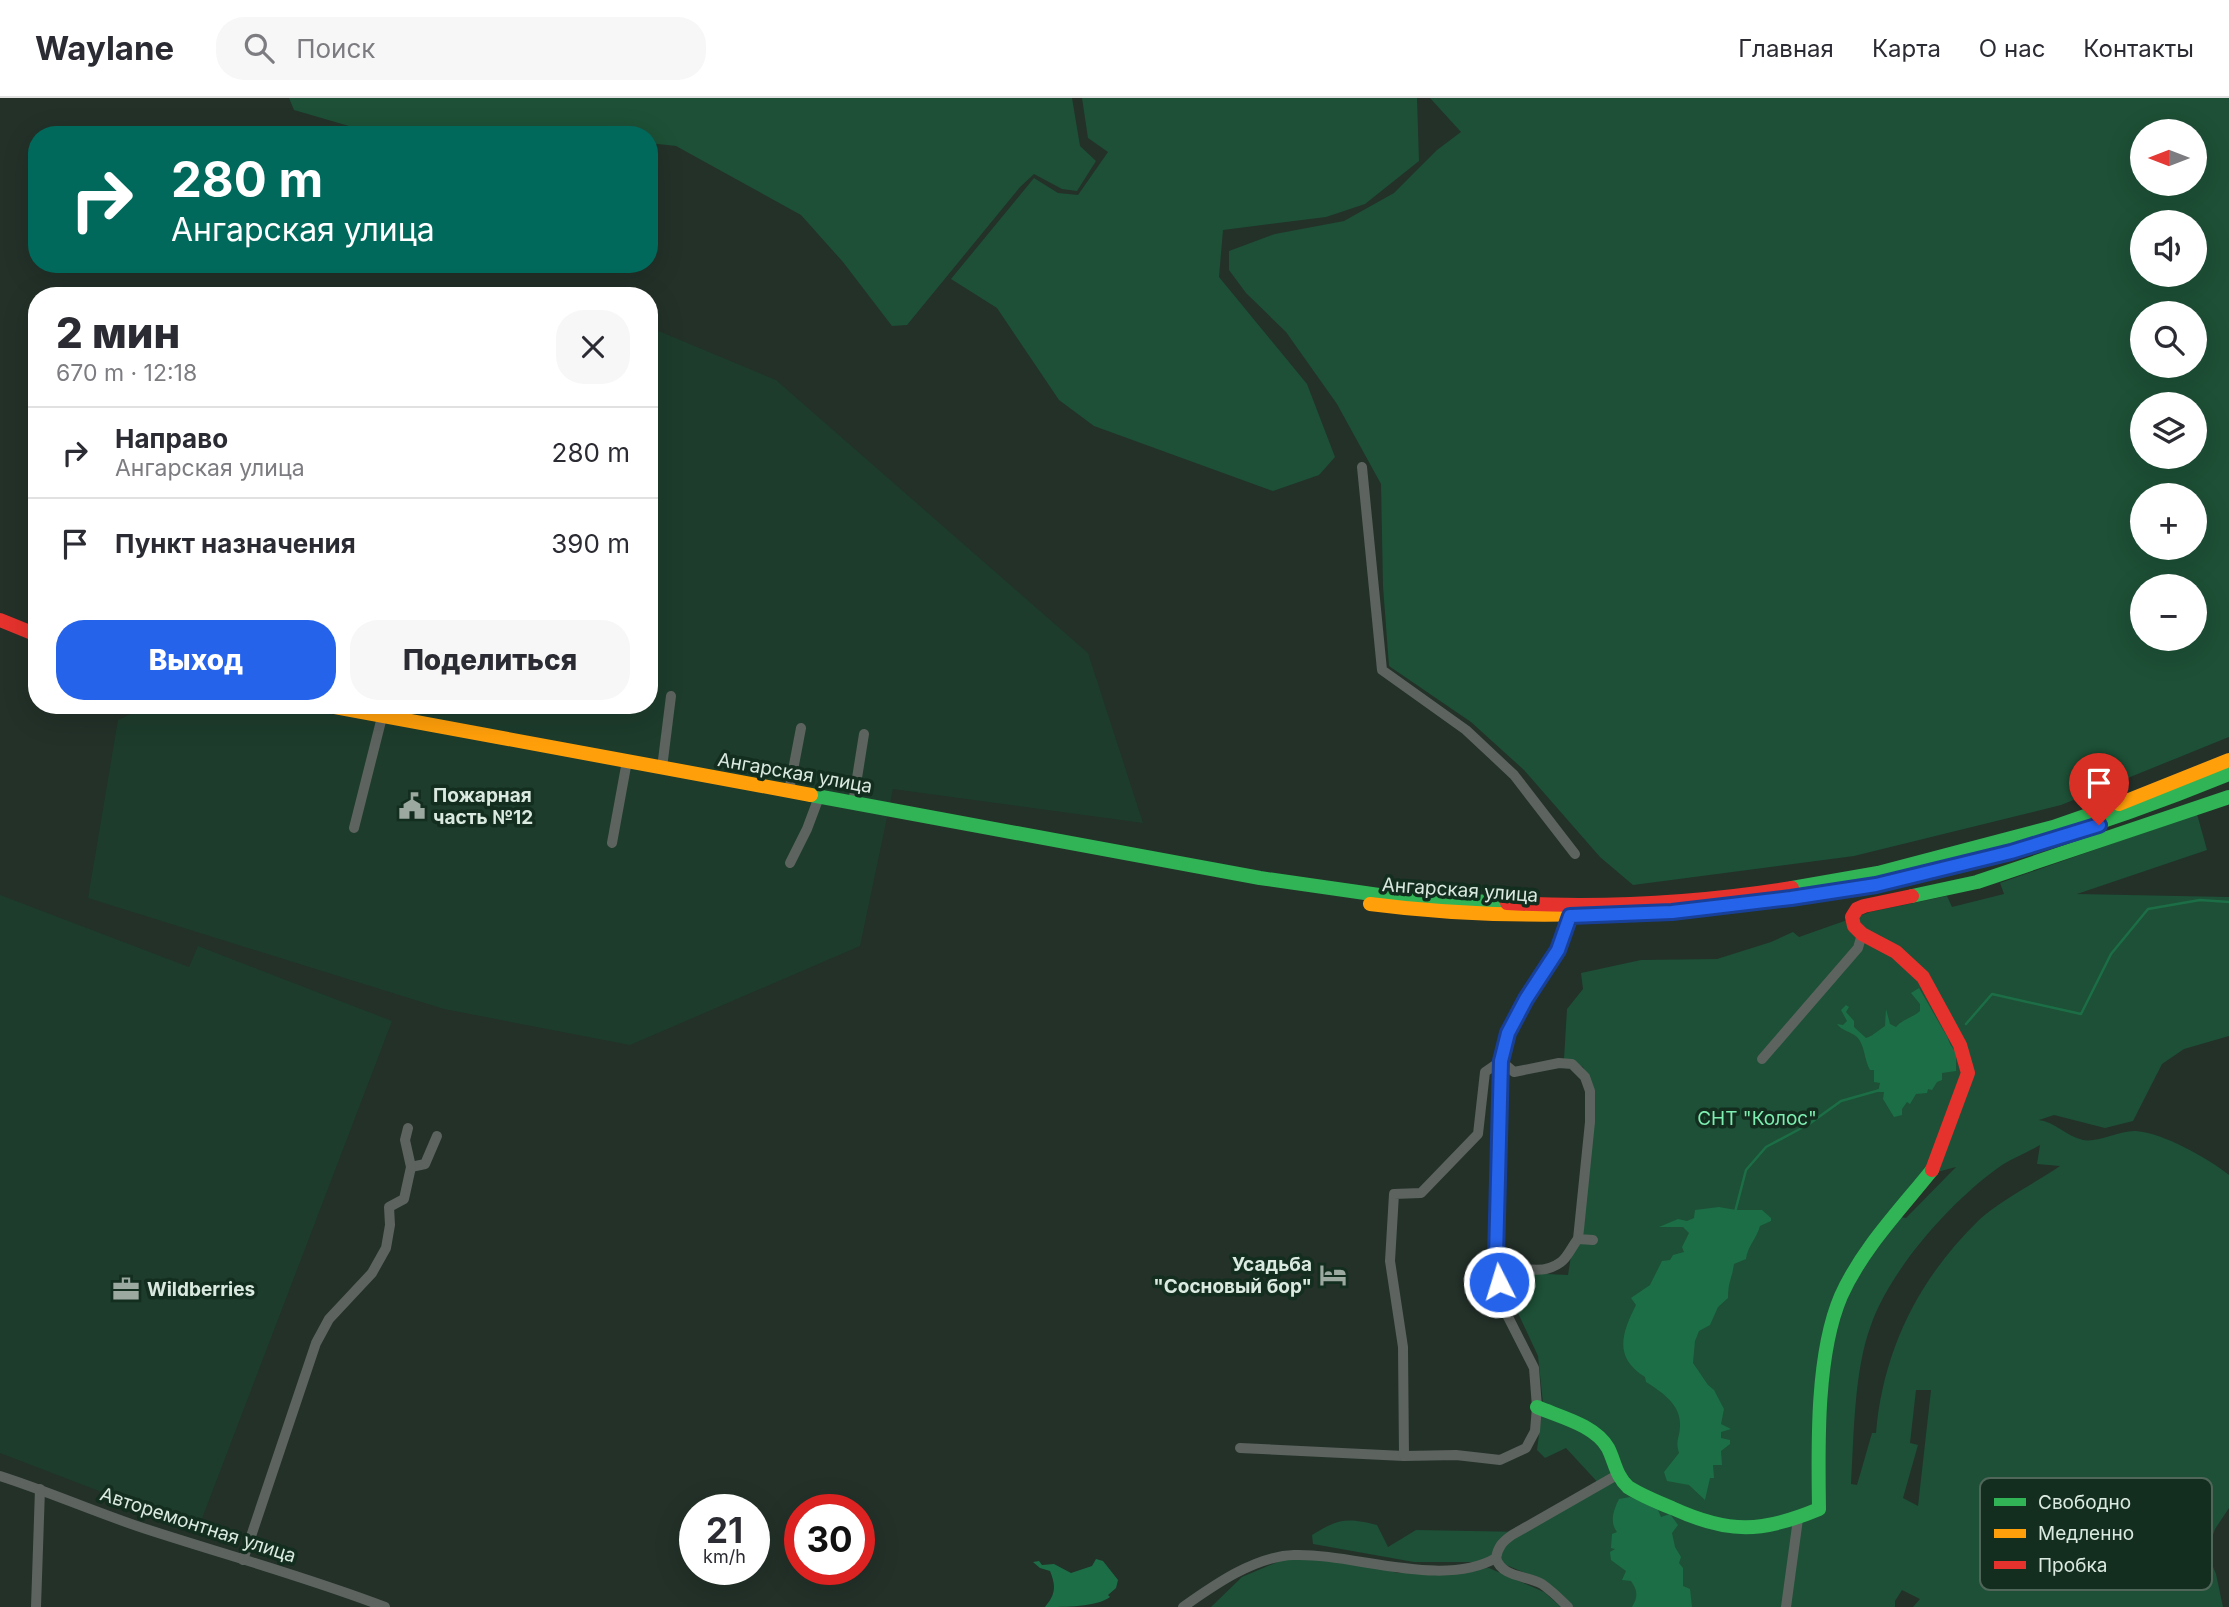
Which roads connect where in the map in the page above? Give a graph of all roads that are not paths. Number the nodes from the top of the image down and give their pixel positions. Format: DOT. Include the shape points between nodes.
graph roads {
  1 [pos="1362,467"];
  2 [pos="0,620"];
  3 [pos="28,631"];
  4 [pos="671,696"];
  5 [pos="383,714"];
  6 [pos="399,714"];
  7 [pos="801,728"];
  8 [pos="864,734"];
  9 [pos="2229,760"];
  10 [pos="627,761"];
  11 [pos="662,768"];
  12 [pos="2229,774"];
  13 [pos="789,791"];
  14 [pos="819,797"];
  15 [pos="2229,797"];
  16 [pos="853,803"];
  17 [pos="354,828"];
  18 [pos="611,843"];
  19 [pos="1575,854"];
  20 [pos="790,863"];
  21 [pos="1259,878"];
  22 [pos="1570,916"];
  23 [pos="1862,934"];
  24 [pos="1762,1059"];
  25 [pos="1501,1061"];
  26 [pos="408,1128"];
  27 [pos="437,1136"];
  28 [pos="411,1167"];
  29 [pos="1578,1239"];
  30 [pos="1593,1240"];
  31 [pos="1496,1257"];
  32 [pos="1537,1407"];
  33 [pos="1240,1448"];
  34 [pos="1404,1456"];
  35 [pos="1617,1475"];
  36 [pos="0,1476"];
  37 [pos="40,1489"];
  38 [pos="1798,1518"];
  39 [pos="1496,1558"];
  40 [pos="243,1560"];
  41 [pos="36,1607"];
  42 [pos="386,1607"];
  43 [pos="1183,1607"];
  44 [pos="1567,1607"];
  45 [pos="1786,1607"];
  1 -- 19 [label="street" via="1382,670 1466,730 1514,775"];
  2 -- 3 [label="main road"];
  4 -- 11 [label="street"];
  5 -- 17 [label="street"];
  6 -- 10 [label="main road, Ангарская улица"];
  7 -- 13 [label="street"];
  8 -- 16 [label="street"];
  9 -- 21 [label="main road, Ангарская улица" via="2053,827 1878,873 1743,895 1567,906 1386,896"];
  10 -- 11 [label="main road, Ангарская улица"];
  10 -- 18 [label="street"];
  11 -- 13 [label="main road, Ангарская улица"];
  12 -- 22 [label="main road, Ангарская улица" via="2077,833 1876,885 1672,912"];
  13 -- 14 [label="main road, Ангарская улица"];
  14 -- 16 [label="main road, Ангарская улица"];
  14 -- 20 [label="street"];
  15 -- 23 [label="main road" via="1976,882 1864,906 1852,917"];
  16 -- 21 [label="main road, Ангарская улица"];
  21 -- 22 [label="main road, Ангарская улица" via="1384,906"];
  22 -- 25 [label="street" via="1558,950 1508,1033"];
  23 -- 24 [label="street" via="1858,948"];
  23 -- 38 [label="main road" via="1896,952 1923,977 1960,1045 1968,1073 1933,1169 1870,1246 1841,1297 1827,1344 1818,1437 1819,1509"];
  25 -- 29 [label="street" via="1514,1072 1572,1063 1585,1077 1590,1090 1590,1122"];
  25 -- 31 [label="street"];
  25 -- 34 [label="street" via="1485,1072 1478,1134 1421,1193 1394,1194 1390,1261 1404,1347"];
  26 -- 28 [label="street" via="405,1140"];
  27 -- 28 [label="street" via="425,1164"];
  28 -- 40 [label="street" via="404,1199 389,1206 386,1248 372,1273 329,1319 316,1343"];
  29 -- 30 [label="street"];
  29 -- 31 [label="street" via="1564,1261 1552,1267 1512,1267"];
  31 -- 32 [label="street" via="1503,1307 1534,1368"];
  32 -- 34 [label="street" via="1535,1431 1526,1448 1500,1460"];
  32 -- 35 [label="main road" via="1603,1440"];
  33 -- 34 [label="street"];
  35 -- 38 [label="main road" via="1628,1487 1717,1528 1753,1530"];
  35 -- 39 [label="street" via="1512,1535"];
  36 -- 37 [label="street, Авторемонтная улица"];
  37 -- 40 [label="street, Авторемонтная улица"];
  37 -- 41 [label="street"];
  38 -- 45 [label="street"];
  39 -- 43 [label="street" via="1472,1568 1440,1570 1386,1567 1351,1559 1272,1558 1239,1572"];
  39 -- 44 [label="street" via="1505,1571 1541,1584"];
  40 -- 42 [label="street, Авторемонтная улица"];
}
